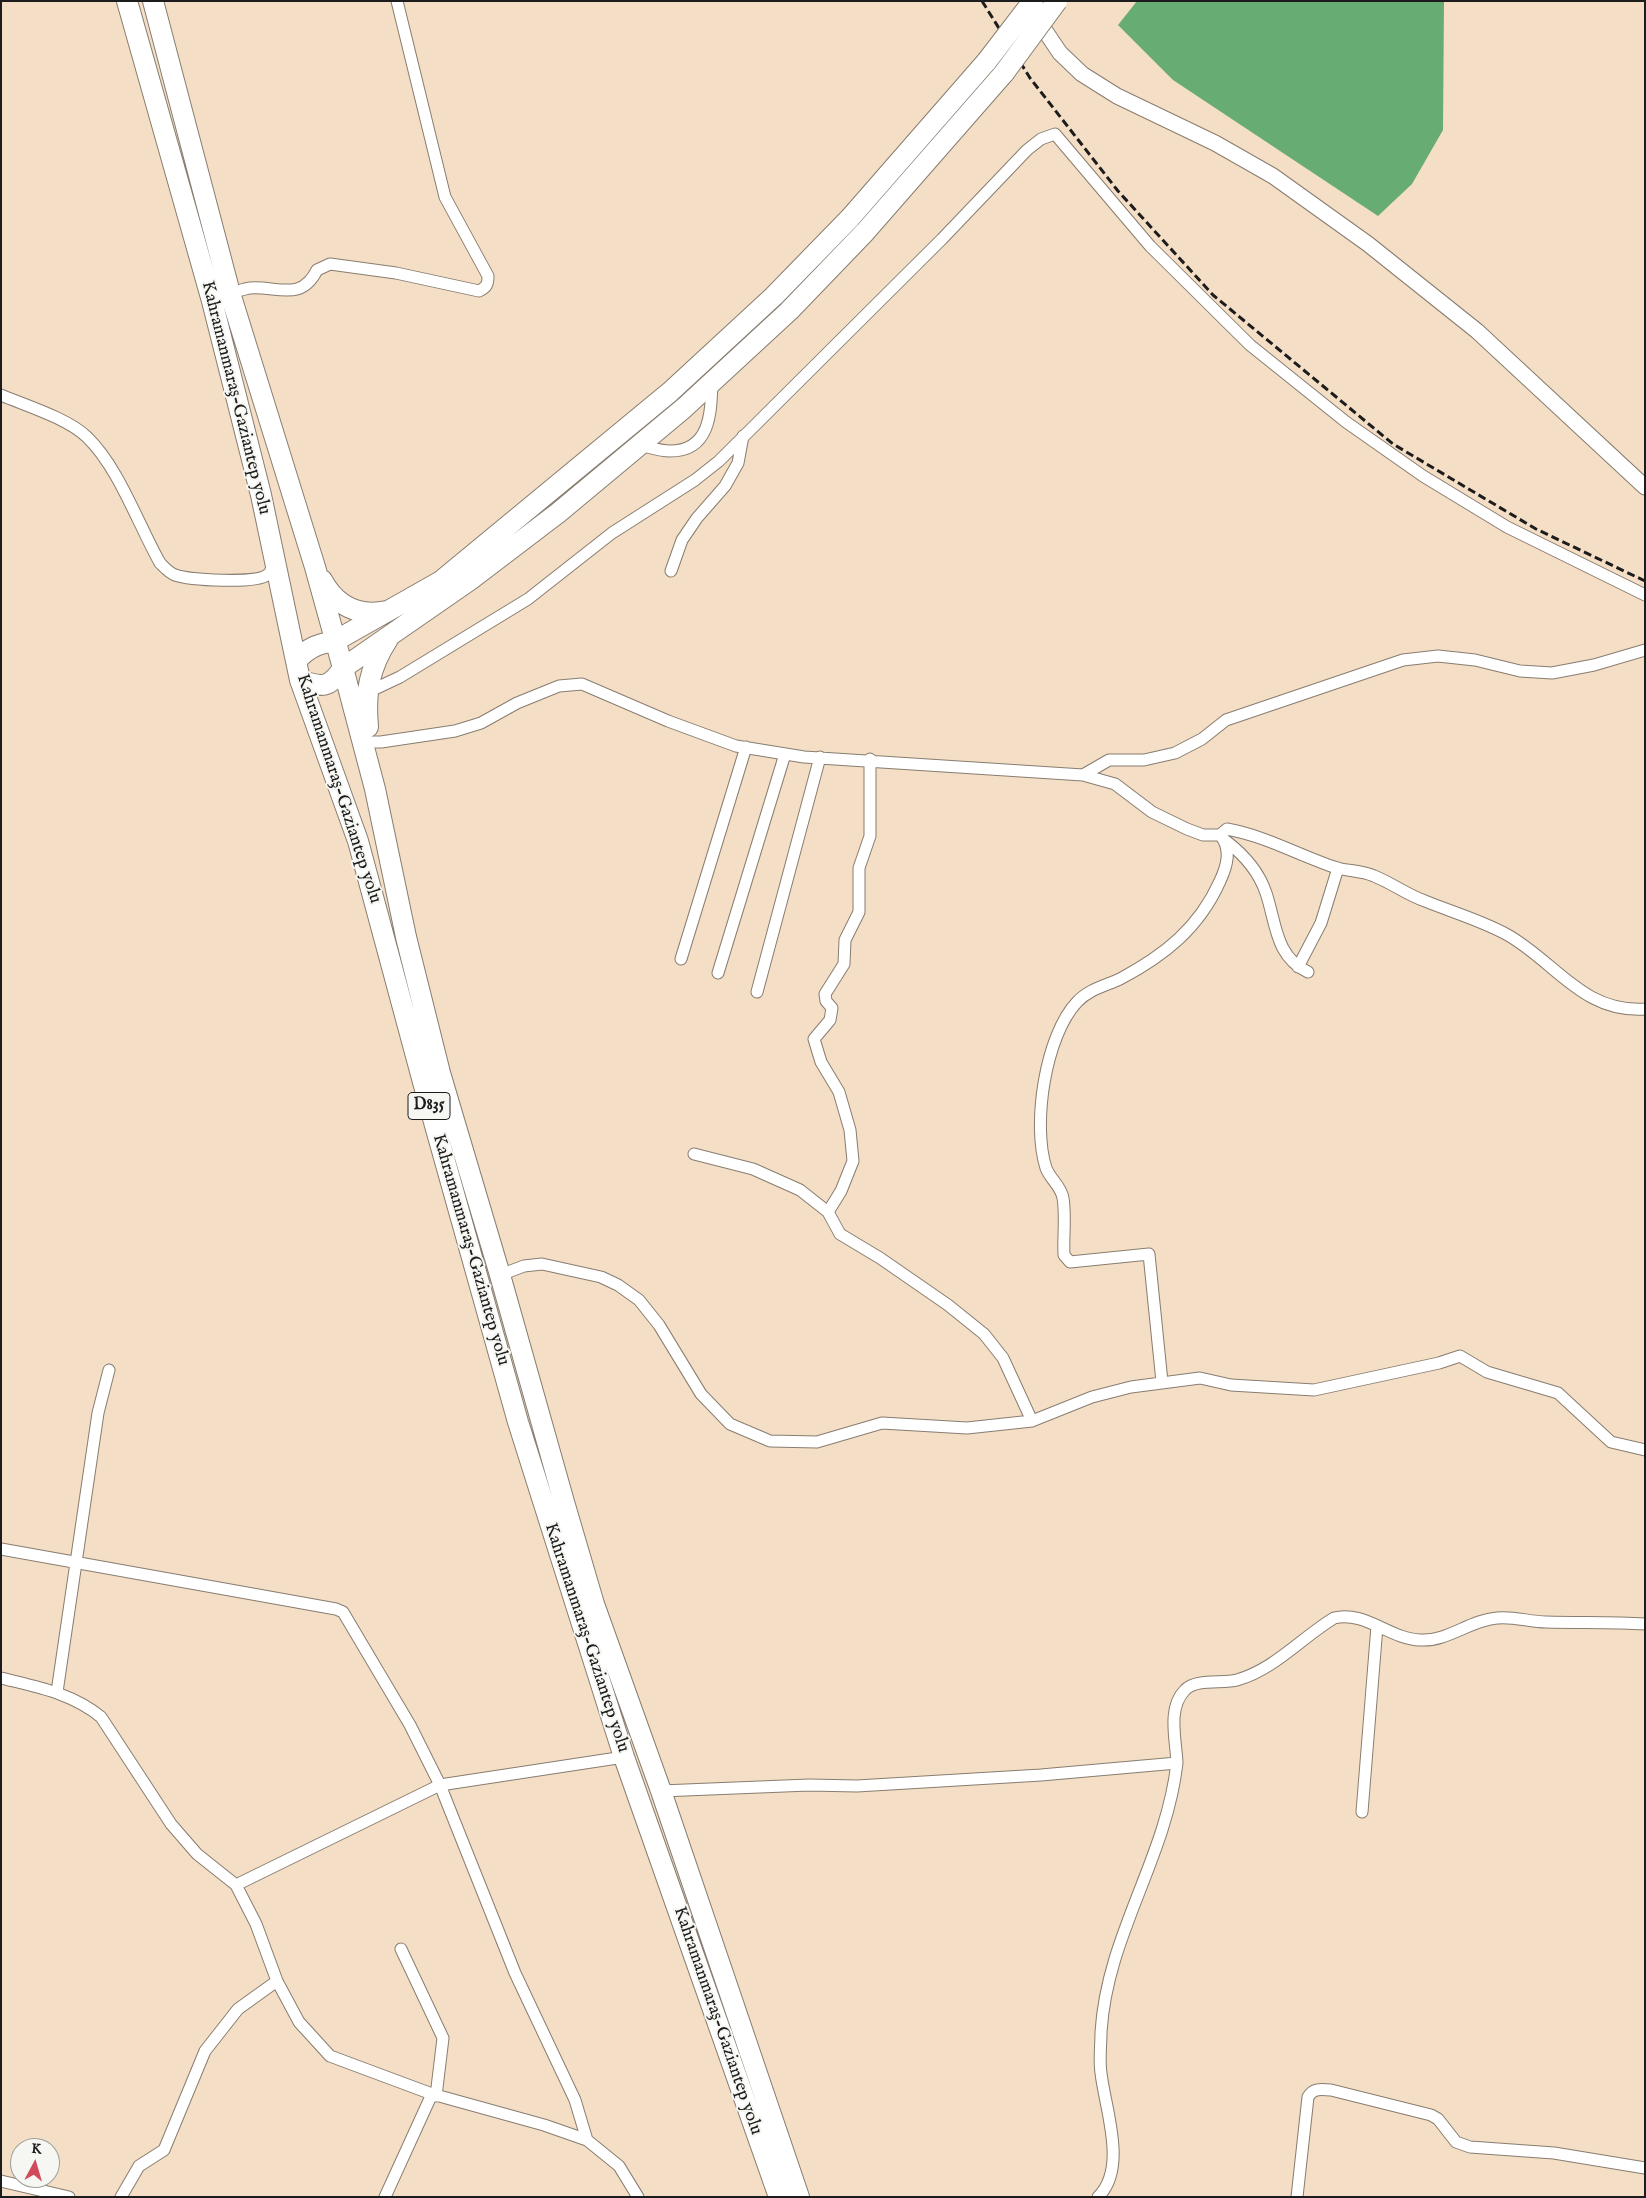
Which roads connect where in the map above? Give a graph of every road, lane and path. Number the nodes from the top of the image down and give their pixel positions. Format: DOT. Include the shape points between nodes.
graph roads {
  1 [pos="127,1"];
  2 [pos="153,1"];
  3 [pos="396,1"];
  4 [pos="1027,1"];
  5 [pos="1033,1"];
  6 [pos="1057,1"];
  7 [pos="230,293"];
  8 [pos="712,382"];
  9 [pos="1,395"];
  10 [pos="743,436"];
  11 [pos="639,445"];
  12 [pos="1645,487"];
  13 [pos="274,557"];
  14 [pos="315,567"];
  15 [pos="671,571"];
  16 [pos="256,579"];
  17 [pos="1645,595"];
  18 [pos="284,604"];
  19 [pos="394,610"];
  20 [pos="392,634"];
  21 [pos="336,642"];
  22 [pos="1645,650"];
  23 [pos="296,660"];
  24 [pos="343,668"];
  25 [pos="300,680"];
  26 [pos="366,693"];
  27 [pos="370,742"];
  28 [pos="746,747"];
  29 [pos="785,754"];
  30 [pos="820,758"];
  31 [pos="870,760"];
  32 [pos="1083,775"];
  33 [pos="375,789"];
  34 [pos="1223,838"];
  35 [pos="1338,868"];
  36 [pos="681,959"];
  37 [pos="718,972"];
  38 [pos="756,992"];
  39 [pos="1645,1009"];
  40 [pos="694,1154"];
  41 [pos="828,1212"];
  42 [pos="500,1275"];
  43 [pos="109,1370"];
  44 [pos="1162,1382"];
  45 [pos="1032,1421"];
  46 [pos="1645,1450"];
  47 [pos="1,1549"];
  48 [pos="77,1562"];
  49 [pos="1645,1624"];
  50 [pos="1376,1626"];
  51 [pos="1,1678"];
  52 [pos="57,1692"];
  53 [pos="624,1758"];
  54 [pos="1178,1763"];
  55 [pos="440,1785"];
  56 [pos="661,1791"];
  57 [pos="1362,1812"];
  58 [pos="236,1885"];
  59 [pos="401,1949"];
  60 [pos="277,1980"];
  61 [pos="434,2095"];
  62 [pos="587,2140"];
  63 [pos="1645,2168"];
  64 [pos="1,2181"];
  65 [pos="69,2197"];
  66 [pos="121,2197"];
  67 [pos="386,2197"];
  68 [pos="638,2197"];
  69 [pos="779,2197"];
  70 [pos="799,2197"];
  71 [pos="1098,2197"];
  72 [pos="1297,2197"];
  1 -- 13 [label="highway, Kahramanmaraş-Gaziantep yolu / D835" via="212,301"];
  2 -- 7 [label="highway, Kahramanmaraş-Gaziantep yolu / D835"];
  3 -- 7 [label="street" via="445,198 488,276 488,284 479,291 330,264 316,270 310,282 300,288 249,288"];
  4 -- 12 [label="street" via="1060,53 1082,74 1117,96 1215,142 1273,176 1368,244 1477,331"];
  5 -- 19 [label="highway, bridge" via="987,61 850,218 767,303 670,392 559,486 440,581"];
  6 -- 8 [label="highway, bridge" via="1004,73 865,232 789,311"];
  7 -- 14 [label="highway, Kahramanmaraş-Gaziantep yolu / D835"];
  8 -- 11 [label="highway"];
  8 -- 11 [label="street" via="706,431 695,444 670,451"];
  9 -- 16 [label="street" via="65,423 87,437 112,470 160,563 172,575 192,579"];
  10 -- 15 [label="street" via="738,463 725,486 682,540"];
  10 -- 17 [label="street" via="1027,150 1041,139 1055,134 1150,246 1223,319 1250,345 1346,422 1423,476 1507,527"];
  10 -- 26 [label="street" via="695,480 612,533 528,599 400,677"];
  11 -- 20 [label="highway" via="558,513"];
  13 -- 16 [label="street" via="271,571"];
  13 -- 18 [label="highway, Kahramanmaraş-Gaziantep yolu / D835"];
  14 -- 19 [label="highway" via="326,587 354,611 373,614"];
  14 -- 21 [label="highway, Kahramanmaraş-Gaziantep yolu / D835"];
  16 -- 18 [label="street" via="276,592"];
  18 -- 23 [label="highway, Kahramanmaraş-Gaziantep yolu / D835"];
  19 -- 21 [label="highway"];
  20 -- 24 [label="highway"];
  20 -- 26 [label="highway" via="377,655"];
  21 -- 23 [label="highway" via="316,645"];
  21 -- 24 [label="highway, Kahramanmaraş-Gaziantep yolu / D835"];
  22 -- 32 [label="street" via="1552,673 1438,656 1403,660 1226,720 1175,754 1144,760 1109,760"];
  23 -- 25 [label="highway, Kahramanmaraş-Gaziantep yolu / D835"];
  24 -- 25 [label="highway" via="328,685 315,686"];
  24 -- 33 [label="highway, Kahramanmaraş-Gaziantep yolu / D835"];
  25 -- 53 [label="highway, Kahramanmaraş-Gaziantep yolu / D835" via="358,841 518,1422"];
  26 -- 27 [label="highway"];
  27 -- 28 [label="street" via="455,731 482,724 517,703 559,686 582,684 668,721"];
  27 -- 33 [label="highway"];
  28 -- 29 [label="street"];
  28 -- 36 [label="street"];
  29 -- 30 [label="street"];
  29 -- 37 [label="street"];
  30 -- 31 [label="street"];
  30 -- 38 [label="street"];
  31 -- 32 [label="street"];
  31 -- 41 [label="street" via="870,836 859,868 859,912 845,940 844,964 826,994 826,1001 832,1008 830,1020 814,1039 820,1062 840,1092 850,1130 853,1161"];
  32 -- 34 [label="street" via="1115,784 1152,812 1187,829"];
  33 -- 42 [label="highway, Kahramanmaraş-Gaziantep yolu / D835" via="406,937 440,1073"];
  34 -- 35 [label="street" via="1227,829 1247,833"];
  34 -- 35 [label="street" via="1243,854 1266,892 1280,947 1303,969"];
  34 -- 44 [label="street" via="1228,864 1210,904 1181,938 1164,952 1123,977 1094,989 1077,1002 1056,1035 1044,1082 1041,1124 1046,1169 1063,1198 1064,1255 1070,1262 1149,1254"];
  35 -- 39 [label="street" via="1373,875 1423,901 1471,917 1506,934 1535,952 1584,995 1632,1010"];
  40 -- 41 [label="street" via="753,1169 800,1190"];
  41 -- 45 [label="street" via="840,1234 933,1295 984,1334 1003,1358"];
  42 -- 45 [label="street" via="524,1266 542,1264 601,1277 618,1286 639,1300 659,1324 701,1394 730,1424 770,1441 817,1442 882,1424 967,1428"];
  42 -- 56 [label="highway, Kahramanmaraş-Gaziantep yolu / D835" via="594,1604"];
  43 -- 48 [label="street" via="98,1413"];
  44 -- 45 [label="street" via="1092,1398"];
  44 -- 46 [label="street" via="1200,1378 1231,1386 1314,1390 1460,1356 1487,1372 1558,1393 1611,1442"];
  47 -- 48 [label="street"];
  48 -- 52 [label="street"];
  48 -- 55 [label="street" via="343,1612 410,1725"];
  49 -- 50 [label="street" via="1497,1618 1474,1623 1438,1638 1421,1640"];
  50 -- 54 [label="street" via="1355,1617 1334,1618 1256,1673 1186,1689 1174,1709"];
  50 -- 57 [label="street"];
  51 -- 52 [label="street"];
  52 -- 58 [label="street" via="86,1705 101,1718 171,1824 197,1854"];
  53 -- 55 [label="street"];
  53 -- 69 [label="highway, Kahramanmaraş-Gaziantep yolu / D835"];
  54 -- 56 [label="street" via="867,1786 809,1784"];
  54 -- 71 [label="street" via="1174,1795 1164,1827 1115,1954 1106,1989 1100,2072 1112,2125 1112,2153 1109,2182"];
  55 -- 58 [label="street"];
  55 -- 62 [label="street" via="515,1973 575,2100"];
  56 -- 70 [label="highway, Kahramanmaraş-Gaziantep yolu / D835"];
  58 -- 60 [label="street" via="256,1924"];
  59 -- 61 [label="street" via="443,2038"];
  60 -- 61 [label="street" via="299,2022 330,2056"];
  60 -- 66 [label="street" via="238,2009 205,2051 164,2150 139,2166"];
  61 -- 62 [label="street"];
  61 -- 67 [label="street"];
  62 -- 68 [label="street" via="619,2166"];
  63 -- 72 [label="street" via="1554,2153 1470,2147 1456,2142 1432,2115 1318,2089 1308,2097"];
  64 -- 65 [label="street"];
}
